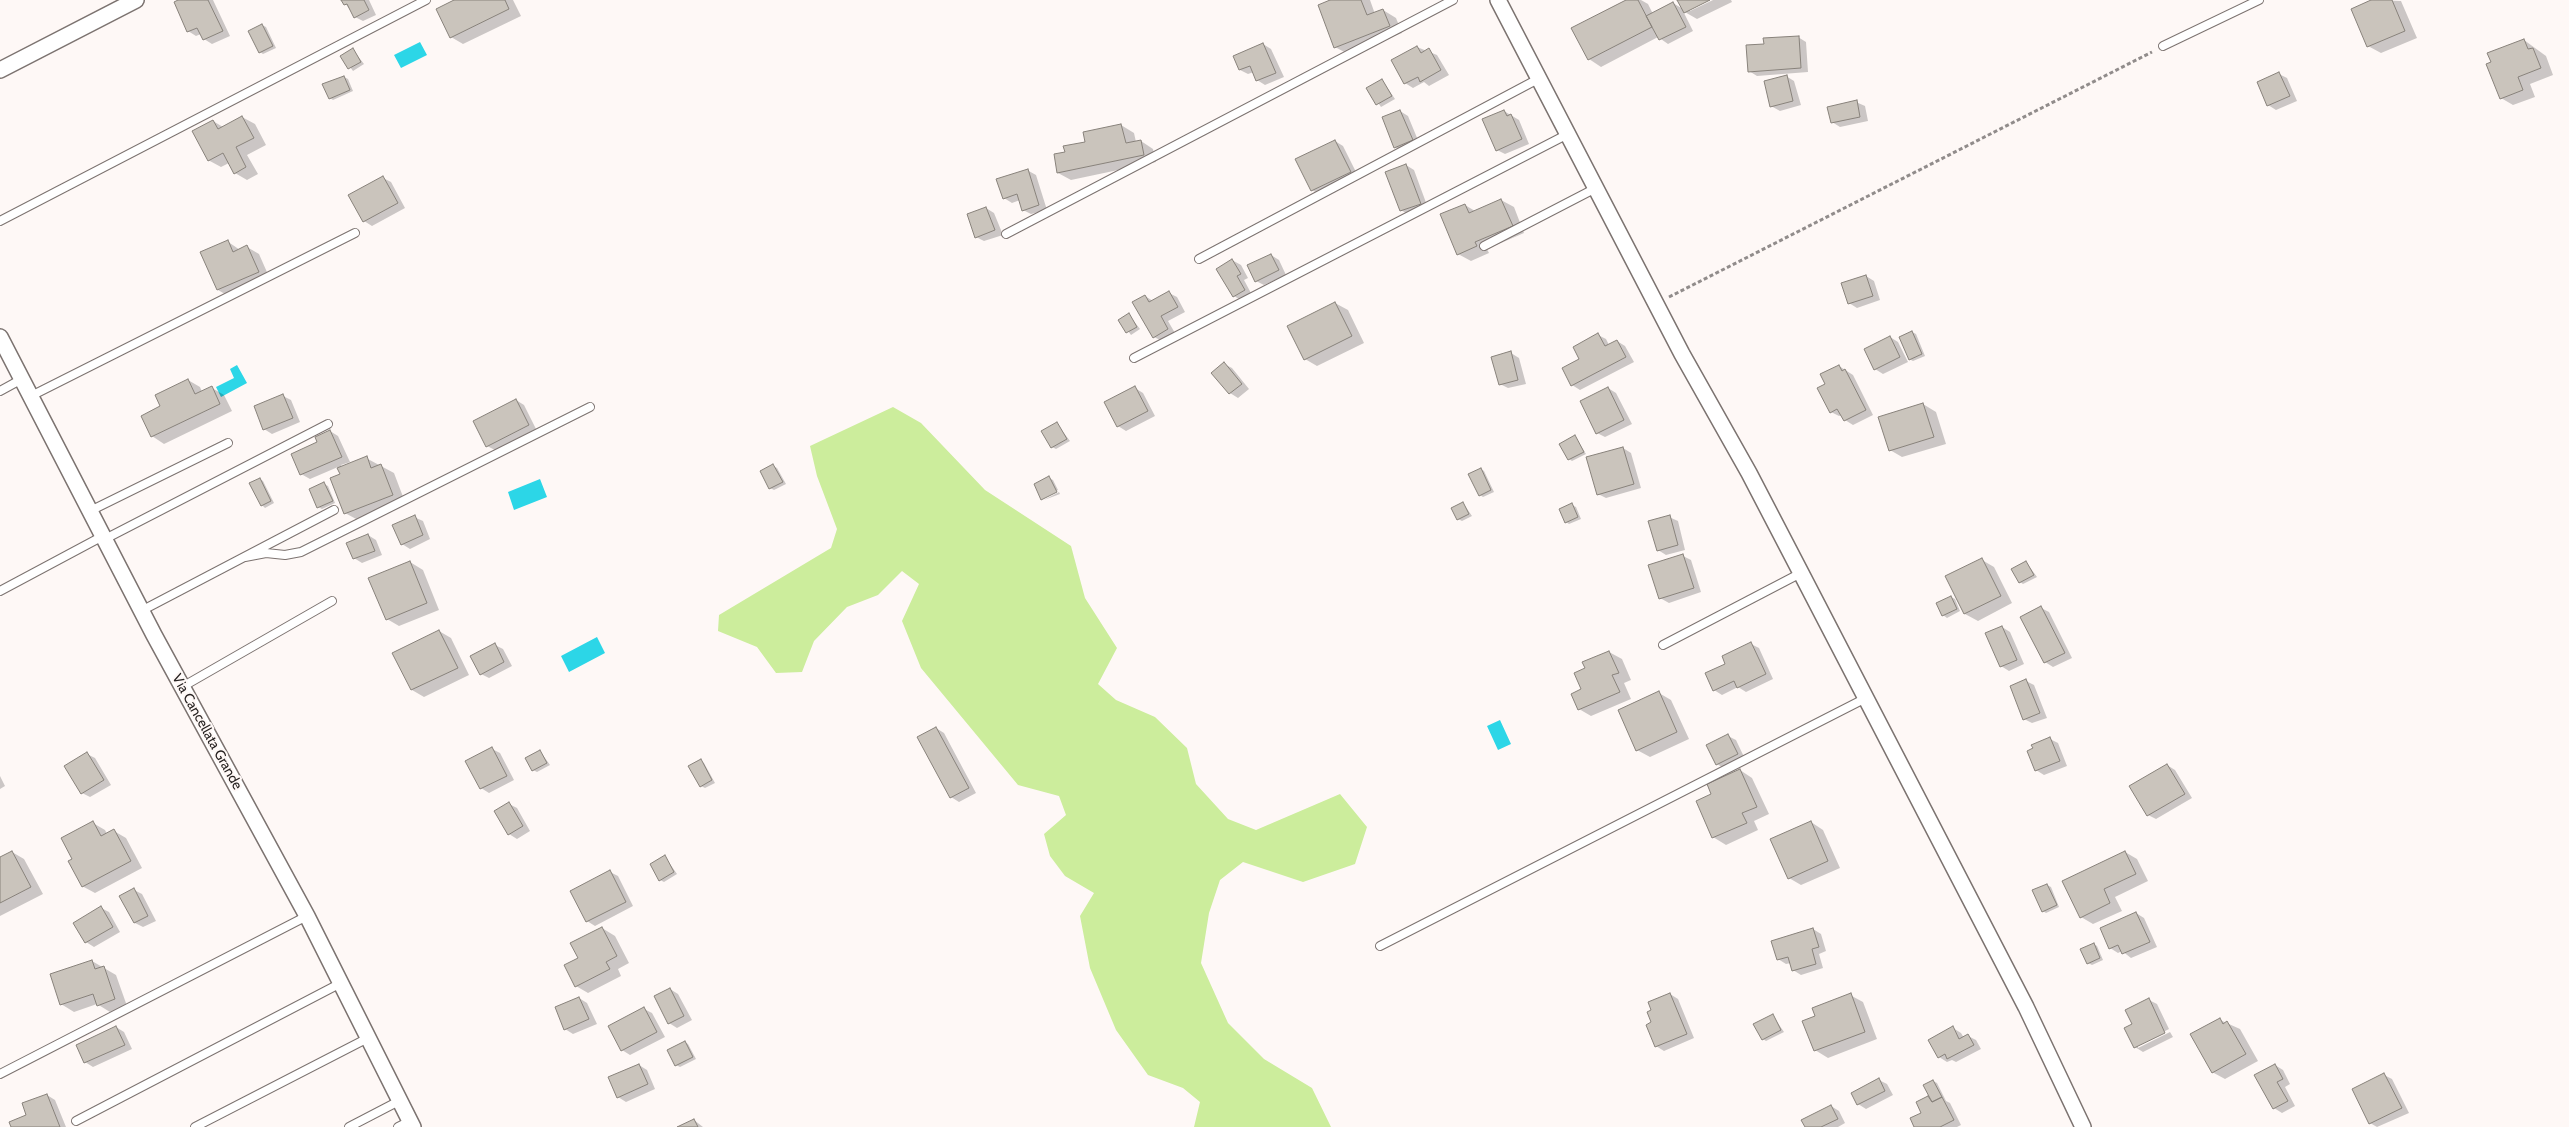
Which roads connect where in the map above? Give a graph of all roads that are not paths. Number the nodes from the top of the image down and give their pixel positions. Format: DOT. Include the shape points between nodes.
graph roads {
  1 [pos="136,0"];
  2 [pos="426,0"];
  3 [pos="1453,0"];
  4 [pos="1498,0"];
  5 [pos="2259,0"];
  6 [pos="2163,46"];
  7 [pos="0,70"];
  8 [pos="1540,78"];
  9 [pos="1568,134"];
  10 [pos="1596,188"];
  11 [pos="0,222"];
  12 [pos="355,233"];
  13 [pos="1006,234"];
  14 [pos="1484,246"];
  15 [pos="1199,259"];
  16 [pos="0,337"];
  17 [pos="1134,358"];
  18 [pos="22,379"];
  19 [pos="0,391"];
  20 [pos="31,396"];
  21 [pos="590,407"];
  22 [pos="328,424"];
  23 [pos="228,443"];
  24 [pos="334,510"];
  25 [pos="90,511"];
  26 [pos="104,538"];
  27 [pos="245,557"];
  28 [pos="1801,573"];
  29 [pos="0,591"];
  30 [pos="332,601"];
  31 [pos="142,611"];
  32 [pos="1663,645"];
  33 [pos="182,687"];
  34 [pos="1866,698"];
  35 [pos="307,916"];
  36 [pos="1380,946"];
  37 [pos="341,983"];
  38 [pos="368,1038"];
  39 [pos="0,1074"];
  40 [pos="399,1101"];
  41 [pos="76,1121"];
  42 [pos="407,1125"];
  43 [pos="196,1127"];
  44 [pos="349,1127"];
  45 [pos="2083,1127"];
  1 -- 7 [label="street"];
  2 -- 11 [label="lane"];
  3 -- 13 [label="lane"];
  4 -- 8 [label="street"];
  5 -- 6 [label="lane"];
  8 -- 9 [label="street"];
  8 -- 15 [label="lane"];
  9 -- 10 [label="street"];
  9 -- 17 [label="lane"];
  10 -- 14 [label="lane"];
  10 -- 28 [label="street"];
  12 -- 20 [label="lane"];
  16 -- 18 [label="street, Via Cancellata Grande"];
  18 -- 19 [label="lane"];
  18 -- 20 [label="street, Via Cancellata Grande"];
  20 -- 25 [label="street, Via Cancellata Grande"];
  21 -- 27 [label="lane" via="301,552"];
  22 -- 26 [label="lane"];
  23 -- 25 [label="lane"];
  24 -- 27 [label="lane"];
  25 -- 26 [label="street, Via Cancellata Grande"];
  26 -- 29 [label="lane"];
  26 -- 31 [label="street, Via Cancellata Grande"];
  27 -- 31 [label="lane"];
  28 -- 32 [label="lane"];
  28 -- 34 [label="street"];
  30 -- 33 [label="lane"];
  31 -- 33 [label="street, Via Cancellata Grande"];
  33 -- 35 [label="street, Via Cancellata Grande"];
  34 -- 36 [label="lane"];
  34 -- 45 [label="street" via="2026,1007"];
  35 -- 37 [label="street, Via Cancellata Grande"];
  35 -- 39 [label="lane"];
  37 -- 38 [label="street, Via Cancellata Grande"];
  37 -- 41 [label="lane"];
  38 -- 40 [label="street, Via Cancellata Grande"];
  38 -- 43 [label="lane"];
  40 -- 42 [label="street, Via Cancellata Grande"];
  40 -- 44 [label="lane"];
}
